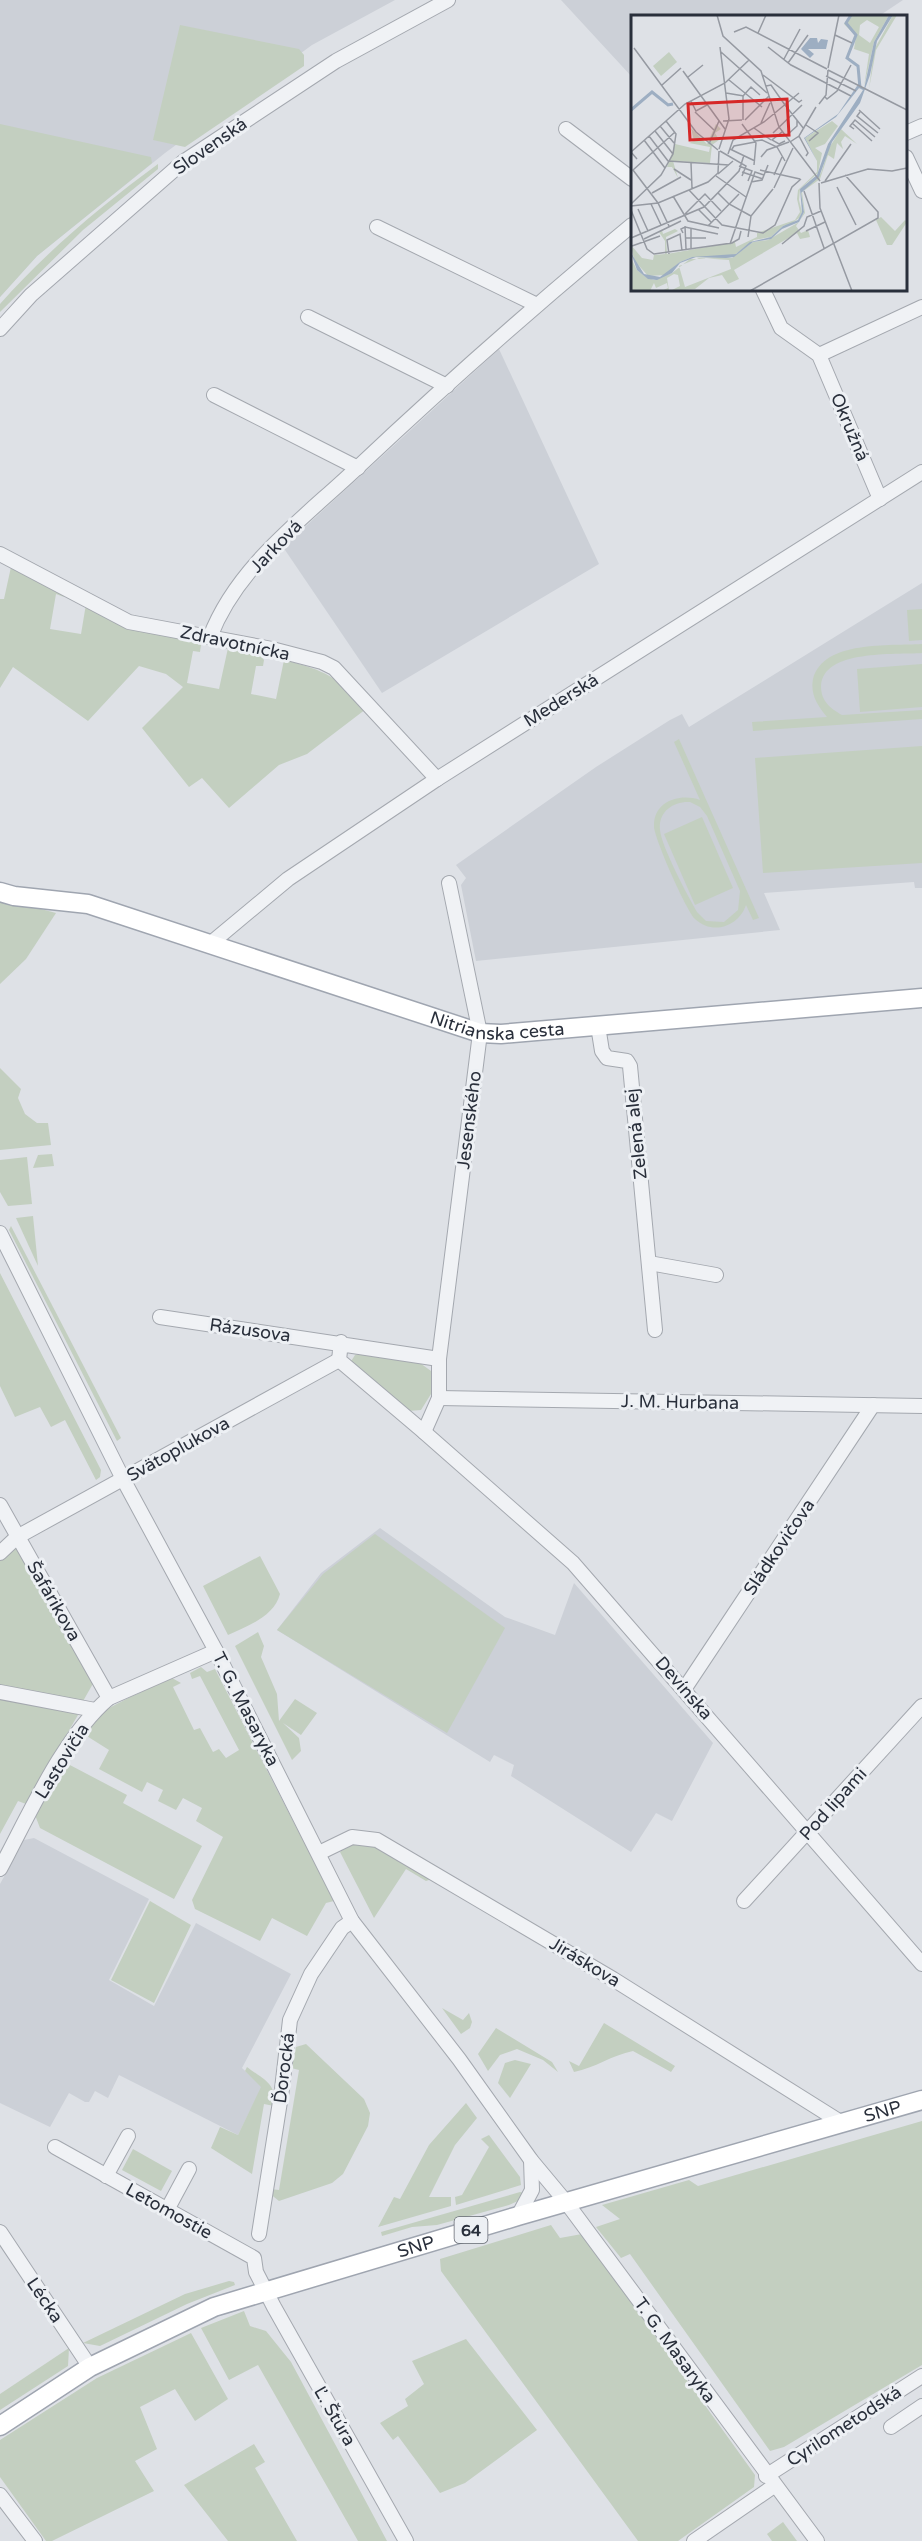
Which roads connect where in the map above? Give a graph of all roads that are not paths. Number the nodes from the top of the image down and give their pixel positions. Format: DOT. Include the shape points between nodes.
graph roads {
  1 [pos="448,0"];
  2 [pos="922,126"];
  3 [pos="566,129"];
  4 [pos="907,134"];
  5 [pos="907,159"];
  6 [pos="631,178"];
  7 [pos="922,192"];
  8 [pos="377,227"];
  9 [pos="631,227"];
  10 [pos="763,291"];
  11 [pos="537,305"];
  12 [pos="922,307"];
  13 [pos="308,317"];
  14 [pos="0,329"];
  15 [pos="819,356"];
  16 [pos="447,386"];
  17 [pos="214,395"];
  18 [pos="358,468"];
  19 [pos="922,472"];
  20 [pos="880,498"];
  21 [pos="0,554"];
  22 [pos="210,637"];
  23 [pos="437,778"];
  24 [pos="449,883"];
  25 [pos="0,892"];
  26 [pos="210,944"];
  27 [pos="922,998"];
  28 [pos="598,1026"];
  29 [pos="480,1033"];
  30 [pos="0,1233"];
  31 [pos="649,1263"];
  32 [pos="716,1275"];
  33 [pos="160,1317"];
  34 [pos="655,1330"];
  35 [pos="341,1342"];
  36 [pos="439,1359"];
  37 [pos="339,1360"];
  38 [pos="439,1398"];
  39 [pos="873,1406"];
  40 [pos="922,1406"];
  41 [pos="424,1432"];
  42 [pos="123,1479"];
  43 [pos="0,1505"];
  44 [pos="17,1537"];
  45 [pos="0,1553"];
  46 [pos="216,1651"];
  47 [pos="685,1688"];
  48 [pos="0,1692"];
  49 [pos="109,1698"];
  50 [pos="922,1706"];
  51 [pos="95,1710"];
  52 [pos="807,1832"];
  53 [pos="319,1853"];
  54 [pos="0,1869"];
  55 [pos="744,1901"];
  56 [pos="352,1922"];
  57 [pos="922,1964"];
  58 [pos="922,2100"];
  59 [pos="842,2123"];
  60 [pos="128,2136"];
  61 [pos="55,2146"];
  62 [pos="531,2160"];
  63 [pos="189,2169"];
  64 [pos="106,2176"];
  65 [pos="566,2202"];
  66 [pos="167,2210"];
  67 [pos="519,2216"];
  68 [pos="0,2232"];
  69 [pos="259,2234"];
  70 [pos="266,2290"];
  71 [pos="312,2344"];
  72 [pos="299,2351"];
  73 [pos="90,2367"];
  74 [pos="922,2376"];
  75 [pos="922,2406"];
  76 [pos="0,2426"];
  77 [pos="891,2427"];
  78 [pos="770,2481"];
  79 [pos="0,2495"];
  80 [pos="35,2541"];
  81 [pos="406,2541"];
  82 [pos="694,2541"];
  83 [pos="817,2541"];
  1 -- 14 [label="street, Slovenská" via="336,61 183,162 31,295"];
  2 -- 4 [label="street"];
  3 -- 6 [label="street"];
  5 -- 7 [label="street"];
  8 -- 11 [label="street"];
  9 -- 11 [label="street, Jarková"];
  10 -- 15 [label="street" via="781,328"];
  11 -- 16 [label="street, Jarková"];
  12 -- 15 [label="street"];
  13 -- 16 [label="street"];
  15 -- 20 [label="street, Okružná"];
  16 -- 18 [label="street, Jarková"];
  17 -- 18 [label="street"];
  18 -- 22 [label="street, Jarková" via="266,552 220,610"];
  19 -- 20 [label="street, Mederská"];
  20 -- 23 [label="street, Mederská"];
  21 -- 22 [label="street, Zdravotnícka" via="129,622"];
  22 -- 23 [label="street, Zdravotnícka" via="292,654 334,668"];
  23 -- 26 [label="street, Mederská" via="288,879"];
  24 -- 29 [label="street, Jesenského"];
  25 -- 26 [label="main road, Nitrianska cesta" via="88,904"];
  26 -- 29 [label="main road, Nitrianska cesta"];
  27 -- 28 [label="main road, Nitrianska cesta"];
  28 -- 29 [label="main road, Nitrianska cesta"];
  28 -- 31 [label="street, Zelená alej" via="607,1058 627,1060 630,1066"];
  29 -- 36 [label="street, Jesenského"];
  30 -- 42 [label="street, T. G. Masaryka"];
  31 -- 32 [label="street"];
  31 -- 34 [label="street, Zelená alej"];
  33 -- 35 [label="street, Rázusova"];
  35 -- 36 [label="street, Rázusova"];
  35 -- 37 [label="street"];
  36 -- 38 [label="street, Jesenského"];
  37 -- 41 [label="street, Devínska"];
  37 -- 42 [label="street, Svätoplukova"];
  38 -- 39 [label="street, J. M. Hurbana"];
  38 -- 41 [label="street"];
  39 -- 40 [label="street, J. M. Hurbana"];
  39 -- 47 [label="street, Sládkovičova"];
  41 -- 47 [label="street, Devínska" via="573,1563"];
  42 -- 44 [label="street, Svätoplukova"];
  42 -- 46 [label="street, T. G. Masaryka"];
  43 -- 44 [label="street, Šafárikova"];
  44 -- 45 [label="street, Svätoplukova"];
  44 -- 49 [label="street, Šafárikova"];
  46 -- 49 [label="street, Lastovičia"];
  46 -- 53 [label="street, T. G. Masaryka"];
  47 -- 52 [label="street, Devínska"];
  48 -- 51 [label="street"];
  49 -- 51 [label="street, Lastovičia"];
  50 -- 52 [label="street, Pod lipami"];
  51 -- 54 [label="street, Lastovičia" via="78,1730"];
  52 -- 55 [label="street, Pod lipami"];
  52 -- 57 [label="street, Devínska"];
  53 -- 56 [label="street, T. G. Masaryka"];
  53 -- 59 [label="street, Jiráskova" via="352,1837 377,1840 614,1979"];
  56 -- 62 [label="street, T. G. Masaryka" via="459,2059"];
  56 -- 69 [label="street, Ďorocká" via="342,1928 311,1974 290,2020"];
  58 -- 59 [label="main road, SNP / 64"];
  59 -- 65 [label="main road, SNP / 64"];
  60 -- 64 [label="street"];
  61 -- 64 [label="street, Letomostie"];
  62 -- 65 [label="street, T. G. Masaryka"];
  62 -- 67 [label="street" via="532,2190"];
  63 -- 66 [label="street"];
  64 -- 66 [label="street, Letomostie"];
  65 -- 67 [label="main road, SNP / 64"];
  65 -- 78 [label="street, T. G. Masaryka"];
  66 -- 70 [label="street, Letomostie" via="254,2258 256,2272"];
  67 -- 70 [label="main road, SNP / 64"];
  68 -- 73 [label="street, Lécka"];
  70 -- 72 [label="street, Ľ. Štúra"];
  70 -- 73 [label="main road, SNP / 64" via="214,2307"];
  71 -- 72 [label="street"];
  72 -- 81 [label="street, Ľ. Štúra" via="332,2395"];
  73 -- 76 [label="main road, SNP / 64"];
  74 -- 78 [label="street, Cyrilometodská"];
  75 -- 77 [label="street"];
  78 -- 82 [label="street, Cyrilometodská"];
  78 -- 83 [label="street, T. G. Masaryka"];
  79 -- 80 [label="street"];
}
